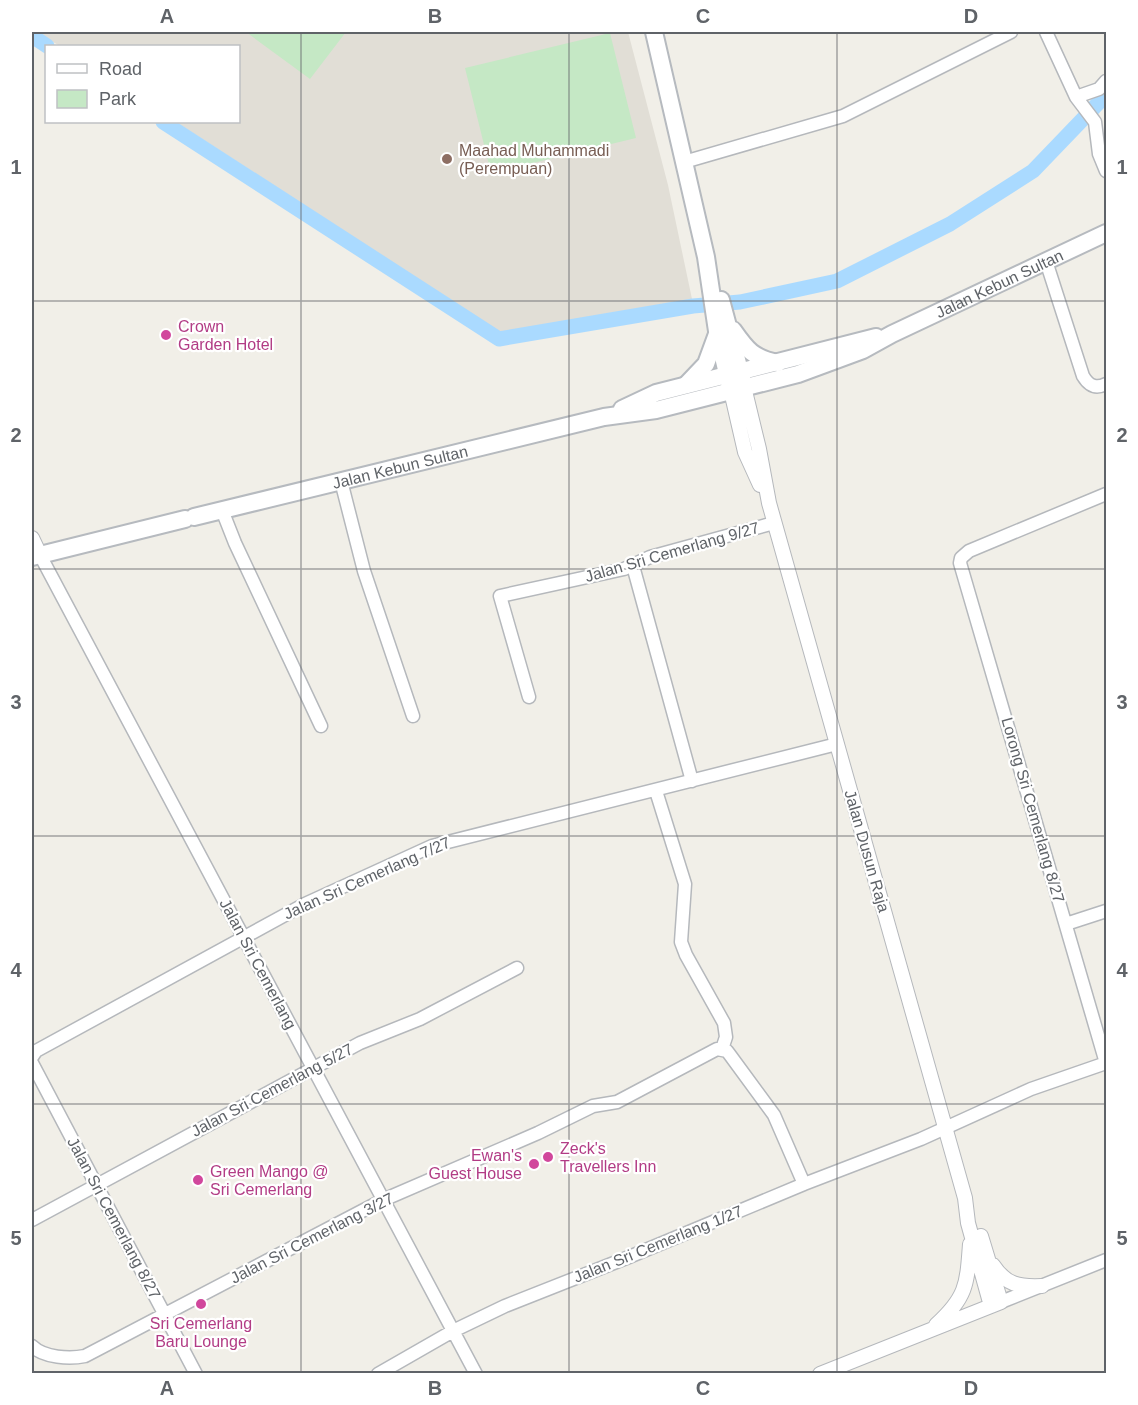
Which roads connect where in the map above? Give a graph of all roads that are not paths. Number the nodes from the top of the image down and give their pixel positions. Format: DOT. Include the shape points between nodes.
graph roads {
  1 [pos="654,32"];
  2 [pos="1011,32"];
  3 [pos="1046,32"];
  4 [pos="1107,81"];
  5 [pos="1078,102"];
  6 [pos="684,162"];
  7 [pos="1107,171"];
  8 [pos="1107,233"];
  9 [pos="1046,261"];
  10 [pos="722,322"];
  11 [pos="892,333"];
  12 [pos="778,363"];
  13 [pos="736,381"];
  14 [pos="1107,384"];
  15 [pos="685,386"];
  16 [pos="604,417"];
  17 [pos="341,481"];
  18 [pos="1107,494"];
  19 [pos="222,510"];
  20 [pos="774,523"];
  21 [pos="32,538"];
  22 [pos="36,556"];
  23 [pos="633,566"];
  24 [pos="529,697"];
  25 [pos="413,716"];
  26 [pos="321,726"];
  27 [pos="837,744"];
  28 [pos="692,781"];
  29 [pos="656,791"];
  30 [pos="1107,911"];
  31 [pos="1066,924"];
  32 [pos="244,938"];
  33 [pos="517,968"];
  34 [pos="722,1049"];
  35 [pos="32,1057"];
  36 [pos="32,1063"];
  37 [pos="1107,1063"];
  38 [pos="313,1068"];
  39 [pos="945,1128"];
  40 [pos="804,1184"];
  41 [pos="97,1186"];
  42 [pos="965,1198"];
  43 [pos="383,1200"];
  44 [pos="32,1220"];
  45 [pos="970,1232"];
  46 [pos="986,1253"];
  47 [pos="1107,1260"];
  48 [pos="1042,1286"];
  49 [pos="996,1304"];
  50 [pos="165,1314"];
  51 [pos="930,1330"];
  52 [pos="453,1331"];
  53 [pos="32,1347"];
  54 [pos="196,1374"];
  55 [pos="378,1374"];
  56 [pos="476,1374"];
  57 [pos="820,1374"];
  1 -- 6 [label="main road"];
  2 -- 6 [label="street" via="843,116"];
  3 -- 5 [label="street"];
  4 -- 5 [label="street"];
  5 -- 7 [label="street" via="1095,122 1099,154"];
  6 -- 10 [label="main road"];
  8 -- 9 [label="main road, Jalan Kebun Sultan"];
  9 -- 11 [label="main road, Jalan Kebun Sultan"];
  9 -- 14 [label="street" via="1083,376 1093,386"];
  10 -- 12 [label="main road" via="755,356"];
  10 -- 13 [label="main road"];
  10 -- 15 [label="main road" via="706,364"];
  11 -- 12 [label="main road, Jalan Kebun Sultan"];
  11 -- 13 [label="main road, Jalan Kebun Sultan" via="828,364"];
  12 -- 13 [label="main road, Jalan Kebun Sultan"];
  13 -- 15 [label="main road, Jalan Kebun Sultan"];
  13 -- 16 [label="main road, Jalan Kebun Sultan" via="656,410"];
  13 -- 20 [label="street, Jalan Dusun Raja" via="759,448"];
  15 -- 16 [label="main road, Jalan Kebun Sultan" via="656,393"];
  16 -- 17 [label="main road, Jalan Kebun Sultan"];
  17 -- 19 [label="main road, Jalan Kebun Sultan"];
  17 -- 25 [label="street" via="364,571"];
  18 -- 31 [label="street, Lorong Sri Cemerlang 8/27" via="969,551 961,558"];
  19 -- 22 [label="main road, Jalan Kebun Sultan"];
  19 -- 26 [label="street"];
  20 -- 23 [label="street, Jalan Sri Cemerlang 9/27" via="650,557"];
  20 -- 27 [label="street, Jalan Dusun Raja"];
  21 -- 22 [label="street"];
  22 -- 32 [label="street, Jalan Sri Cemerlang"];
  23 -- 24 [label="street, Jalan Sri Cemerlang 9/27" via="500,596"];
  23 -- 28 [label="street"];
  27 -- 28 [label="street, Jalan Sri Cemerlang 7/27"];
  27 -- 39 [label="street, Jalan Dusun Raja"];
  28 -- 29 [label="street, Jalan Sri Cemerlang 7/27"];
  29 -- 32 [label="street, Jalan Sri Cemerlang 7/27" via="445,841 305,904"];
  29 -- 34 [label="street" via="685,884 681,942 724,1023"];
  30 -- 31 [label="street"];
  31 -- 37 [label="street, Lorong Sri Cemerlang 8/27"];
  32 -- 35 [label="street, Jalan Sri Cemerlang 7/27" via="36,1051"];
  32 -- 38 [label="street, Jalan Sri Cemerlang"];
  33 -- 38 [label="street, Jalan Sri Cemerlang 5/27" via="420,1019 360,1043"];
  34 -- 40 [label="street" via="774,1115"];
  34 -- 43 [label="street, Jalan Sri Cemerlang 3/27" via="711,1051 617,1102 593,1106"];
  36 -- 41 [label="street, Jalan Sri Cemerlang 8/27"];
  37 -- 39 [label="street, Jalan Sri Cemerlang 1/27" via="1031,1089"];
  38 -- 41 [label="street, Jalan Sri Cemerlang 5/27"];
  38 -- 43 [label="street, Jalan Sri Cemerlang"];
  39 -- 40 [label="street, Jalan Sri Cemerlang 1/27"];
  39 -- 42 [label="street, Jalan Dusun Raja"];
  40 -- 52 [label="street, Jalan Sri Cemerlang 1/27"];
  41 -- 44 [label="street, Jalan Sri Cemerlang 5/27"];
  41 -- 50 [label="street, Jalan Sri Cemerlang 8/27"];
  42 -- 45 [label="street, Jalan Dusun Raja"];
  42 -- 46 [label="street, Jalan Dusun Raja"];
  43 -- 50 [label="street, Jalan Sri Cemerlang 3/27"];
  43 -- 52 [label="street, Jalan Sri Cemerlang"];
  45 -- 49 [label="street, Jalan Dusun Raja"];
  45 -- 51 [label="street" via="965,1288 957,1303"];
  46 -- 48 [label="street" via="1004,1280 1023,1287"];
  46 -- 49 [label="street, Jalan Dusun Raja"];
  47 -- 48 [label="street"];
  48 -- 49 [label="street"];
  49 -- 51 [label="street"];
  50 -- 53 [label="street, Jalan Sri Cemerlang 3/27" via="85,1356 66,1357"];
  50 -- 54 [label="street, Jalan Sri Cemerlang 8/27"];
  51 -- 57 [label="street"];
  52 -- 55 [label="street, Jalan Sri Cemerlang 1/27"];
  52 -- 56 [label="street, Jalan Sri Cemerlang"];
}
